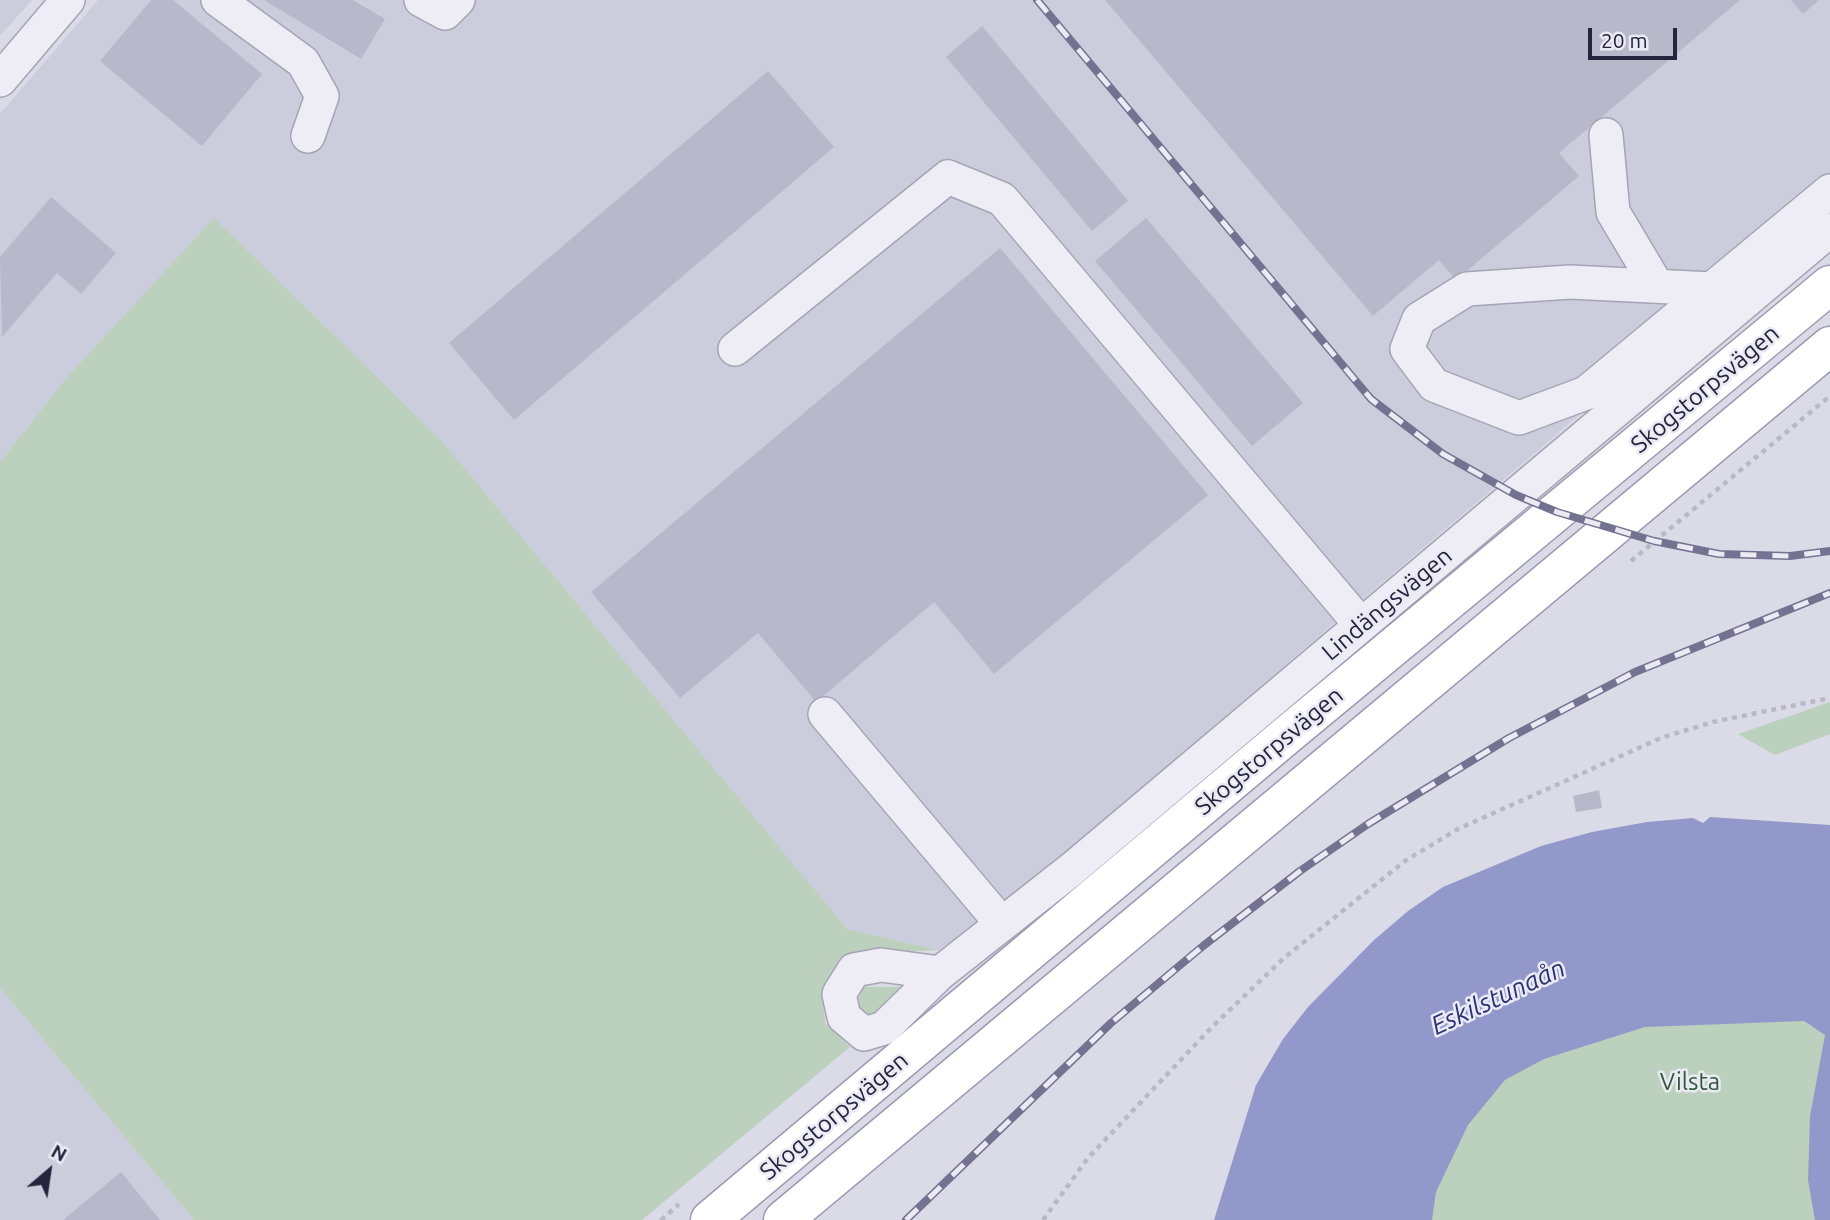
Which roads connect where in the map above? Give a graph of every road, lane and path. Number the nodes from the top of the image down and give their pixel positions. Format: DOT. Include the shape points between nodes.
graph roads {
  1 [pos="68,0"];
  2 [pos="218,0"];
  3 [pos="421,0"];
  4 [pos="458,0"];
  5 [pos="0,80"];
  6 [pos="1606,135"];
  7 [pos="308,136"];
  8 [pos="1830,191"];
  9 [pos="1830,230"];
  10 [pos="1830,285"];
  11 [pos="1657,286"];
  12 [pos="1712,289"];
  13 [pos="1830,346"];
  14 [pos="735,349"];
  15 [pos="1362,625"];
  16 [pos="1830,698"];
  17 [pos="825,714"];
  18 [pos="1002,924"];
  19 [pos="940,973"];
  20 [pos="710,1220"];
  21 [pos="783,1220"];
  22 [pos="1043,1220"];
  1 -- 5 [label="street"];
  2 -- 7 [label="street" via="303,62 323,96"];
  3 -- 4 [label="street" via="445,13"];
  6 -- 11 [label="street" via="1613,212"];
  8 -- 12 [label="street"];
  9 -- 15 [label="street, Lindängsvägen"];
  10 -- 20 [label="main road, Skogstorpsvägen"];
  11 -- 12 [label="street"];
  11 -- 12 [label="street" via="1570,282 1467,289 1419,319 1407,349 1434,385 1518,418 1586,393"];
  13 -- 21 [label="main road, Skogstorpsvägen"];
  14 -- 15 [label="street" via="948,177 1002,199"];
  15 -- 18 [label="street, Lindängsvägen"];
  16 -- 22 [label="path" via="1713,722 1661,738 1458,830 1405,861 1284,958 1212,1027 1088,1158"];
  17 -- 18 [label="street"];
  18 -- 19 [label="street, Lindängsvägen"];
}
